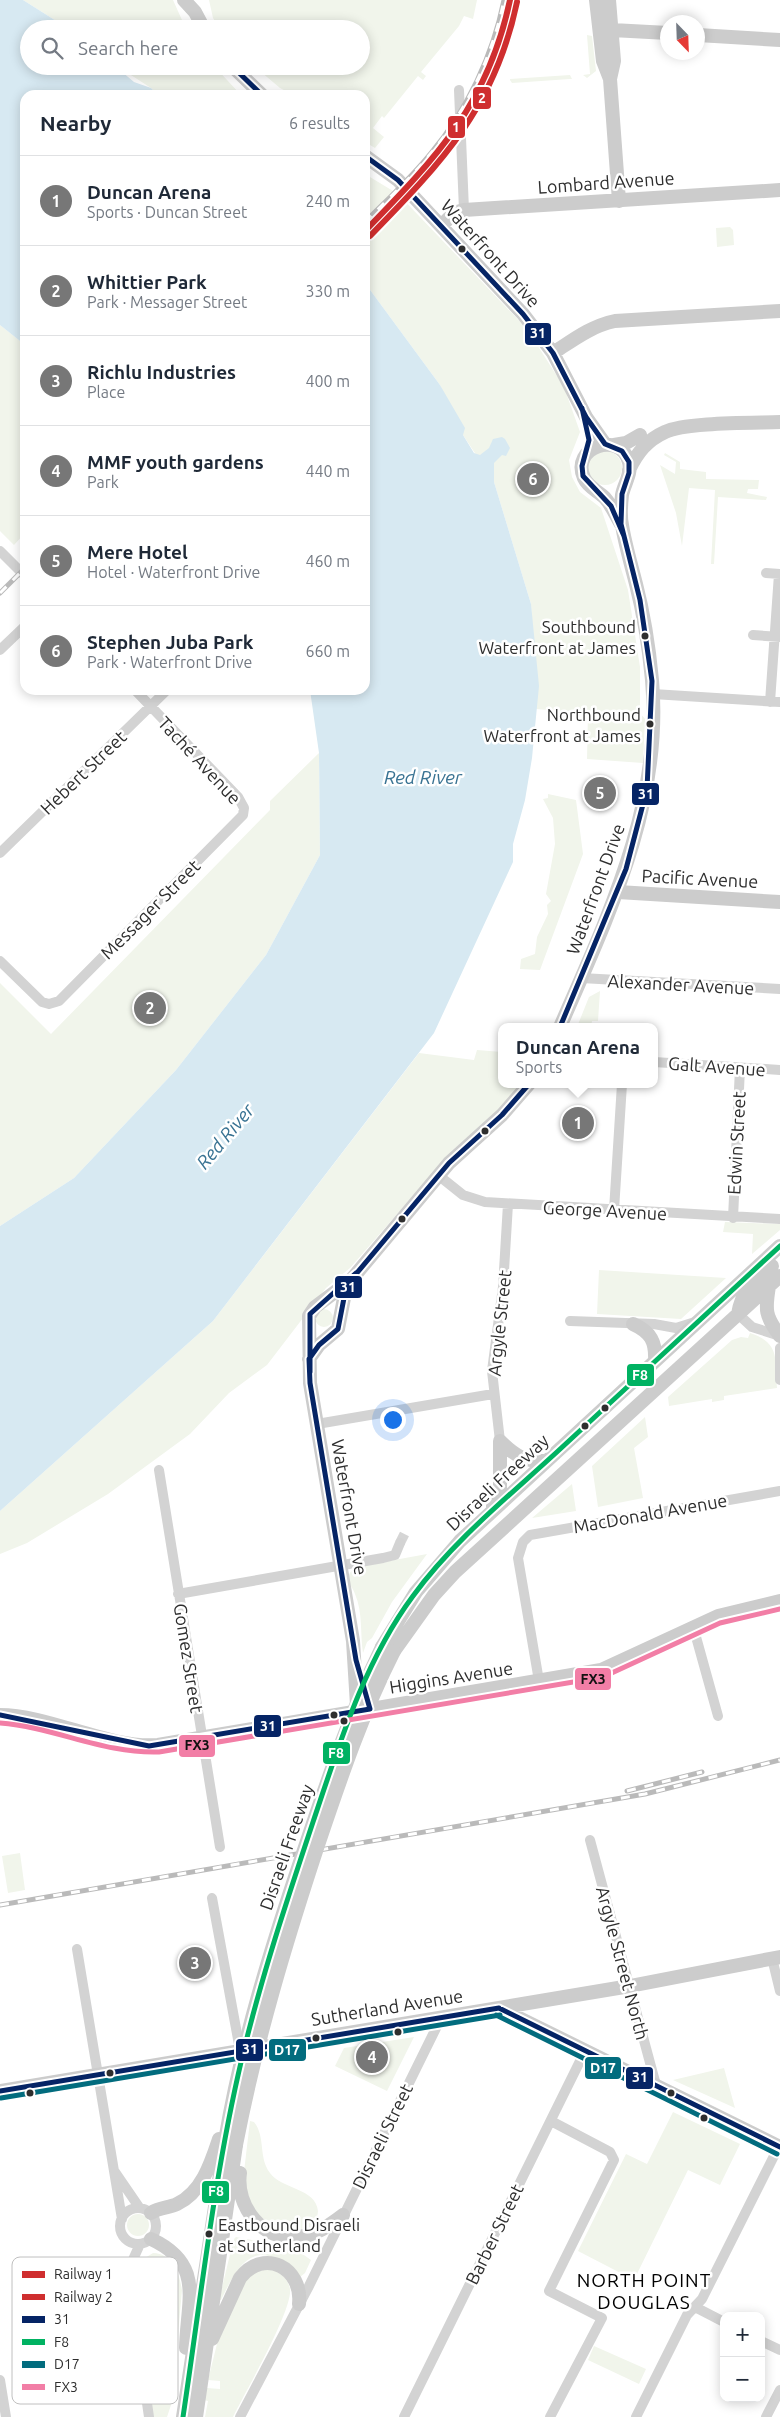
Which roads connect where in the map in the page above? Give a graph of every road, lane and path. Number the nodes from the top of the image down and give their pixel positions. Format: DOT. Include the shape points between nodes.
graph roads {
  1 [pos="184,0"];
  2 [pos="596,0"];
  3 [pos="609,0"];
  4 [pos="194,6"];
  5 [pos="598,16"];
  6 [pos="200,20"];
  7 [pos="612,30"];
  8 [pos="660,33"];
  9 [pos="705,35"];
  10 [pos="780,40"];
  11 [pos="241,75"];
  12 [pos="610,80"];
  13 [pos="257,90"];
  14 [pos="458,90"];
  15 [pos="370,160"];
  16 [pos="780,190"];
  17 [pos="619,201"];
  18 [pos="464,210"];
  19 [pos="441,226"];
  20 [pos="780,311"];
  21 [pos="553,353"];
  22 [pos="586,417"];
  23 [pos="780,422"];
  24 [pos="640,435"];
  25 [pos="610,445"];
  26 [pos="588,451"];
  27 [pos="628,474"];
  28 [pos="596,490"];
  29 [pos="621,524"];
  30 [pos="0,551"];
  31 [pos="20,571"];
  32 [pos="766,573"];
  33 [pos="780,574"];
  34 [pos="20,631"];
  35 [pos="752,635"];
  36 [pos="777,637"];
  37 [pos="0,650"];
  38 [pos="652,694"];
  39 [pos="140,695"];
  40 [pos="162,695"];
  41 [pos="775,702"];
  42 [pos="150,706"];
  43 [pos="244,808"];
  44 [pos="0,853"];
  45 [pos="618,892"];
  46 [pos="780,902"];
  47 [pos="0,961"];
  48 [pos="581,978"];
  49 [pos="780,989"];
  50 [pos="562,1023"];
  51 [pos="658,1062"];
  52 [pos="740,1068"];
  53 [pos="780,1070"];
  54 [pos="526,1088"];
  55 [pos="622,1088"];
  56 [pos="438,1175"];
  57 [pos="508,1204"];
  58 [pos="614,1210"];
  59 [pos="733,1218"];
  60 [pos="780,1219"];
  61 [pos="780,1246"];
  62 [pos="780,1256"];
  63 [pos="780,1276"];
  64 [pos="351,1280"];
  65 [pos="769,1286"];
  66 [pos="317,1306"];
  67 [pos="738,1314"];
  68 [pos="340,1318"];
  69 [pos="570,1321"];
  70 [pos="696,1322"];
  71 [pos="309,1323"];
  72 [pos="633,1324"];
  73 [pos="331,1335"];
  74 [pos="780,1336"];
  75 [pos="780,1348"];
  76 [pos="309,1359"];
  77 [pos="655,1362"];
  78 [pos="780,1380"];
  79 [pos="493,1394"];
  80 [pos="317,1424"];
  81 [pos="500,1441"];
  82 [pos="546,1461"];
  83 [pos="159,1470"];
  84 [pos="780,1490"];
  85 [pos="490,1512"];
  86 [pos="400,1543"];
  87 [pos="341,1566"];
  88 [pos="178,1594"];
  89 [pos="780,1601"];
  90 [pos="694,1626"];
  91 [pos="388,1649"];
  92 [pos="539,1681"];
  93 [pos="364,1710"];
  94 [pos="0,1715"];
  95 [pos="718,1716"];
  96 [pos="202,1737"];
  97 [pos="590,1840"];
  98 [pos="220,1846"];
  99 [pos="212,1898"];
  100 [pos="77,1949"];
  101 [pos="776,1958"];
  102 [pos="630,1986"];
  103 [pos="780,1991"];
  104 [pos="499,2008"];
  105 [pos="442,2016"];
  106 [pos="240,2050"];
  107 [pos="585,2052"];
  108 [pos="98,2076"];
  109 [pos="656,2085"];
  110 [pos="0,2091"];
  111 [pos="239,2100"];
  112 [pos="551,2121"];
  113 [pos="231,2143"];
  114 [pos="779,2146"];
  115 [pos="113,2169"];
  116 [pos="145,2210"];
  117 [pos="344,2215"];
  118 [pos="122,2219"];
  119 [pos="146,2242"];
  120 [pos="136,2257"];
  121 [pos="177,2257"];
  122 [pos="178,2258"];
  123 [pos="299,2304"];
  124 [pos="695,2307"];
  125 [pos="720,2320"];
  126 [pos="765,2343"];
  127 [pos="780,2350"];
  128 [pos="205,2353"];
  129 [pos="0,2380"];
  130 [pos="780,2390"];
  131 [pos="147,2404"];
  132 [pos="184,2411"];
  133 [pos="6,2417"];
  134 [pos="149,2417"];
  135 [pos="196,2417"];
  136 [pos="240,2417"];
  137 [pos="404,2417"];
  138 [pos="550,2417"];
  139 [pos="636,2417"];
  140 [pos="766,2417"];
  1 -- 4 [label="street"];
  2 -- 5 [label="street"];
  3 -- 7 [label="street"];
  4 -- 6 [label="street"];
  5 -- 7 [label="street" via="604,26"];
  5 -- 12 [label="street" via="603,61"];
  7 -- 8 [label="street"];
  7 -- 12 [label="street" via="614,62"];
  9 -- 10 [label="street"];
  11 -- 13 [label="street"];
  12 -- 17 [label="street"];
  14 -- 18 [label="street"];
  15 -- 19 [label="street, Waterfront Drive" via="398,180"];
  16 -- 17 [label="street, Lombard Avenue"];
  17 -- 18 [label="street, Lombard Avenue"];
  18 -- 19 [label="street, Lombard Avenue" via="454,213"];
  19 -- 21 [label="street, Waterfront Drive" via="523,314"];
  20 -- 21 [label="street" via="615,321 583,333"];
  21 -- 22 [label="street, Waterfront Drive"];
  22 -- 25 [label="street, Waterfront Drive"];
  22 -- 26 [label="street, Waterfront Drive"];
  23 -- 27 [label="street" via="668,430 636,454"];
  24 -- 25 [label="street" via="626,443"];
  25 -- 26 [label="street"];
  25 -- 27 [label="street, Waterfront Drive" via="626,456"];
  26 -- 28 [label="street, Waterfront Drive" via="582,472 586,482"];
  27 -- 28 [label="street" via="615,490"];
  27 -- 29 [label="street, Waterfront Drive" via="622,494"];
  28 -- 29 [label="street, Waterfront Drive" via="606,499"];
  29 -- 38 [label="street, Waterfront Drive" via="645,628"];
  30 -- 31 [label="street"];
  32 -- 33 [label="street"];
  33 -- 36 [label="street"];
  34 -- 37 [label="street"];
  35 -- 36 [label="street"];
  36 -- 41 [label="street"];
  38 -- 41 [label="street"];
  38 -- 45 [label="street, Waterfront Drive" via="647,789"];
  39 -- 42 [label="street, Taché Avenue"];
  40 -- 42 [label="street, Hebert Street"];
  42 -- 43 [label="street, Taché Avenue" via="238,797"];
  42 -- 44 [label="street, Hebert Street"];
  43 -- 47 [label="street, Messager Street" via="238,821 59,1001 42,1002"];
  45 -- 46 [label="street, Pacific Avenue"];
  45 -- 48 [label="street, Waterfront Drive"];
  48 -- 49 [label="street, Alexander Avenue"];
  48 -- 50 [label="street, Waterfront Drive"];
  51 -- 52 [label="street, Galt Avenue"];
  52 -- 53 [label="street, Galt Avenue"];
  52 -- 59 [label="street, Edwin Street"];
  54 -- 56 [label="street, Waterfront Drive" via="502,1115 462,1149"];
  55 -- 58 [label="street"];
  56 -- 57 [label="street, George Avenue" via="469,1198"];
  56 -- 64 [label="street, Waterfront Drive"];
  57 -- 58 [label="street, George Avenue"];
  57 -- 79 [label="street, Argyle Street" via="504,1287 492,1371"];
  58 -- 59 [label="street, George Avenue"];
  59 -- 60 [label="street, George Avenue"];
  61 -- 70 [label="street, Disraeli Freeway"];
  62 -- 67 [label="street" via="745,1291"];
  63 -- 65 [label="street, Disraeli Freeway"];
  64 -- 66 [label="street, Waterfront Drive"];
  64 -- 68 [label="street, Waterfront Drive"];
  65 -- 67 [label="street, Disraeli Freeway"];
  65 -- 74 [label="street" via="765,1308"];
  66 -- 68 [label="street" via="332,1306"];
  66 -- 71 [label="street, Waterfront Drive" via="310,1314"];
  67 -- 74 [label="street" via="752,1327"];
  67 -- 91 [label="street, Disraeli Freeway" via="462,1565"];
  68 -- 73 [label="street, Waterfront Drive" via="338,1329"];
  69 -- 72 [label="street"];
  70 -- 72 [label="street" via="676,1328"];
  70 -- 77 [label="street, Disraeli Freeway"];
  71 -- 73 [label="street" via="316,1334"];
  71 -- 76 [label="street, Waterfront Drive"];
  72 -- 77 [label="street" via="652,1338"];
  73 -- 76 [label="street, Waterfront Drive"];
  75 -- 78 [label="street"];
  76 -- 80 [label="street, Waterfront Drive"];
  77 -- 82 [label="street, Disraeli Freeway"];
  79 -- 80 [label="street"];
  79 -- 81 [label="street, Argyle Street"];
  80 -- 87 [label="street, Waterfront Drive"];
  81 -- 82 [label="street" via="518,1457"];
  81 -- 85 [label="street" via="500,1490"];
  82 -- 85 [label="street, Disraeli Freeway"];
  83 -- 88 [label="street, Gomez Street"];
  84 -- 92 [label="street, MacDonald Avenue" via="530,1535 523,1542 518,1558"];
  85 -- 91 [label="street, Disraeli Freeway" via="428,1577 402,1613"];
  86 -- 87 [label="street" via="395,1555"];
  87 -- 88 [label="street"];
  87 -- 93 [label="street, Waterfront Drive"];
  88 -- 96 [label="street, Gomez Street"];
  89 -- 90 [label="street, Higgins Avenue" via="718,1616"];
  90 -- 92 [label="street, Higgins Avenue" via="612,1666"];
  90 -- 95 [label="street"];
  91 -- 111 [label="street, Disraeli Freeway, bridge" via="297,1908"];
  92 -- 93 [label="street, Higgins Avenue"];
  93 -- 96 [label="street, Higgins Avenue"];
  94 -- 96 [label="street, Higgins Avenue" via="142,1745"];
  96 -- 98 [label="street, Gomez Street"];
  97 -- 102 [label="street, Argyle Street North"];
  99 -- 106 [label="street"];
  100 -- 108 [label="street"];
  101 -- 102 [label="street, Sutherland Avenue"];
  101 -- 103 [label="street"];
  102 -- 104 [label="street, Sutherland Avenue"];
  102 -- 109 [label="street, Argyle Street North"];
  104 -- 105 [label="street, Sutherland Avenue"];
  104 -- 107 [label="street"];
  105 -- 106 [label="street, Sutherland Avenue"];
  105 -- 117 [label="street, Disraeli Street"];
  106 -- 108 [label="street, Sutherland Avenue"];
  107 -- 109 [label="street"];
  107 -- 112 [label="street, Barber Street"];
  108 -- 110 [label="street, Sutherland Avenue"];
  108 -- 115 [label="street"];
  109 -- 114 [label="street"];
  111 -- 113 [label="street, Disraeli Freeway, bridge"];
  111 -- 113 [label="street, bridge"];
  112 -- 137 [label="street, Barber Street"];
  112 -- 138 [label="street" via="610,2152 614,2160 549,2291 602,2318"];
  113 -- 116 [label="street" via="192,2193 178,2203"];
  113 -- 117 [label="street" via="240,2192 250,2215 269,2232 298,2238 324,2229"];
  113 -- 128 [label="street, Disraeli Freeway"];
  113 -- 132 [label="street, Disraeli Freeway"];
  114 -- 124 [label="street" via="702,2299"];
  115 -- 116 [label="street"];
  115 -- 118 [label="street"];
  116 -- 118 [label="street" via="130,2209"];
  116 -- 119 [label="street" via="157,2224 156,2232"];
  117 -- 123 [label="street, Disraeli Street"];
  118 -- 119 [label="street" via="120,2227 128,2241"];
  119 -- 120 [label="street"];
  119 -- 121 [label="street" via="175,2253"];
  122 -- 132 [label="street" via="188,2280 190,2298"];
  123 -- 128 [label="street" via="300,2291 286,2269 271,2263 246,2270"];
  123 -- 136 [label="street, Disraeli Street"];
  124 -- 125 [label="street"];
  124 -- 139 [label="street" via="687,2315"];
  126 -- 127 [label="street"];
  128 -- 135 [label="street, Disraeli Freeway"];
  129 -- 133 [label="street"];
  130 -- 140 [label="street"];
  131 -- 134 [label="street"];
}
